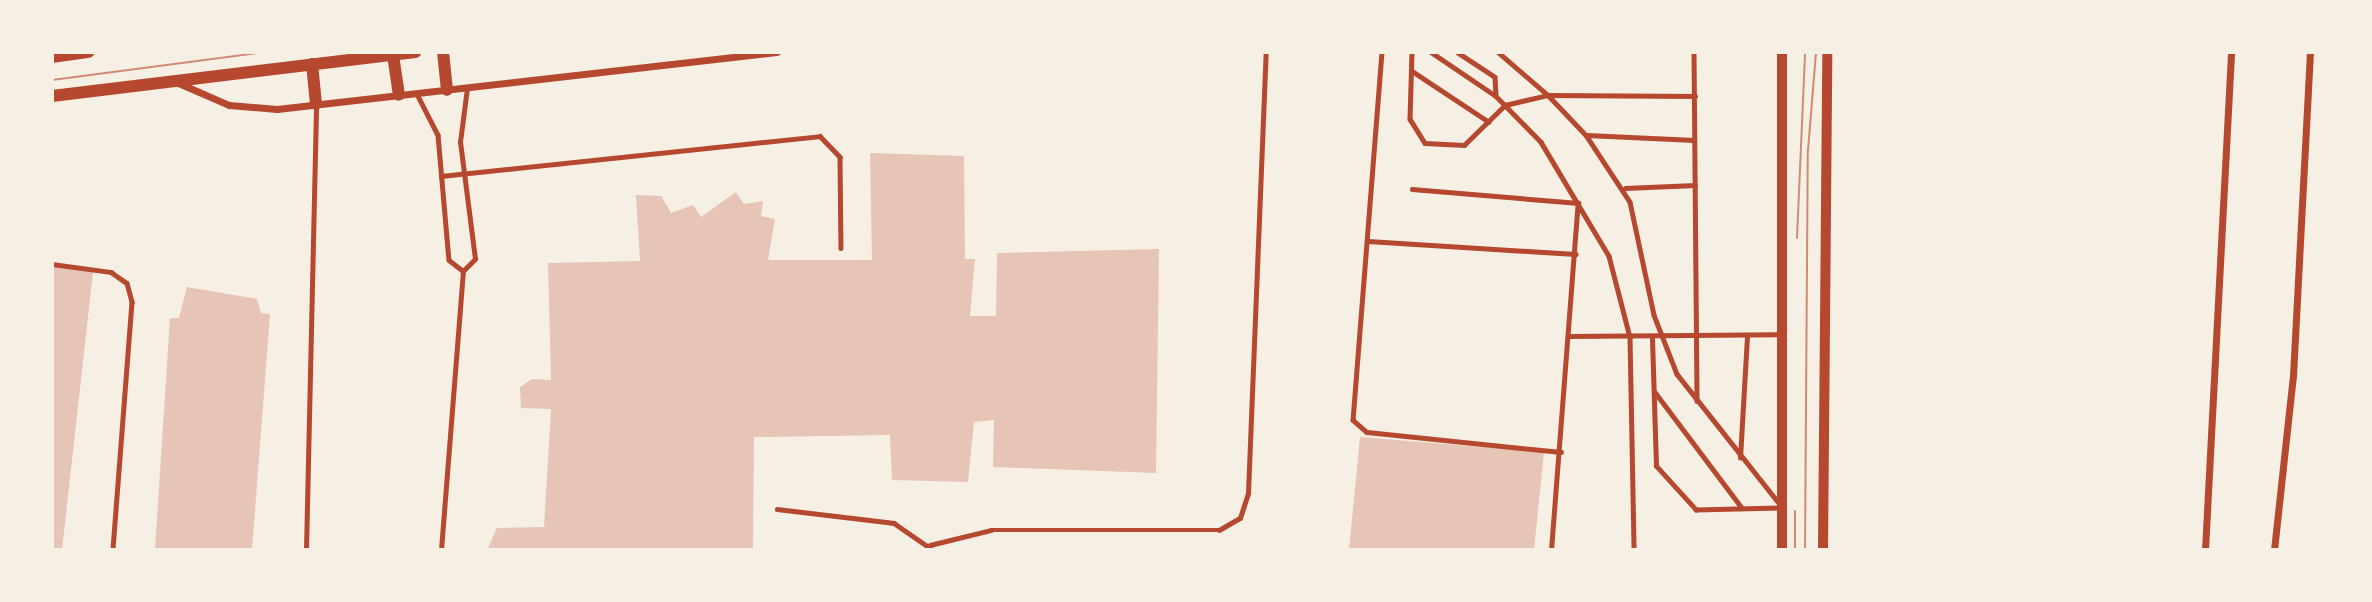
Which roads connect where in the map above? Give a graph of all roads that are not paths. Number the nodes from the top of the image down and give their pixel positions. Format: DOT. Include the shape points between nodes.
graph roads {
  1 [pos="415,52"];
  2 [pos="443,52"];
  3 [pos="777,52"];
  4 [pos="1266,52"];
  5 [pos="1382,52"];
  6 [pos="1412,52"];
  7 [pos="1432,52"];
  8 [pos="1457,52"];
  9 [pos="1498,52"];
  10 [pos="1694,52"];
  11 [pos="1782,52"];
  12 [pos="1827,52"];
  13 [pos="2231,52"];
  14 [pos="2310,52"];
  15 [pos="80,53"];
  16 [pos="393,55"];
  17 [pos="52,57"];
  18 [pos="312,64"];
  19 [pos="1411,71"];
  20 [pos="175,81"];
  21 [pos="467,88"];
  22 [pos="447,90"];
  23 [pos="416,93"];
  24 [pos="400,95"];
  25 [pos="1548,95"];
  26 [pos="52,96"];
  27 [pos="1496,96"];
  28 [pos="1695,96"];
  29 [pos="316,104"];
  30 [pos="1506,105"];
  31 [pos="1489,122"];
  32 [pos="1586,135"];
  33 [pos="1694,140"];
  34 [pos="464,174"];
  35 [pos="442,176"];
  36 [pos="1695,185"];
  37 [pos="1625,188"];
  38 [pos="1412,189"];
  39 [pos="1580,203"];
  40 [pos="1368,241"];
  41 [pos="841,248"];
  42 [pos="1576,254"];
  43 [pos="52,264"];
  44 [pos="463,271"];
  45 [pos="1784,334"];
  46 [pos="1695,335"];
  47 [pos="1747,335"];
  48 [pos="1570,336"];
  49 [pos="1630,337"];
  50 [pos="1652,337"];
  51 [pos="1660,337"];
  52 [pos="1656,392"];
  53 [pos="1697,402"];
  54 [pos="1561,452"];
  55 [pos="1740,459"];
  56 [pos="1783,508"];
  57 [pos="777,509"];
  58 [pos="1742,509"];
  59 [pos="932,547"];
  60 [pos="113,550"];
  61 [pos="306,550"];
  62 [pos="441,550"];
  63 [pos="1551,550"];
  64 [pos="1634,550"];
  65 [pos="1782,550"];
  66 [pos="1823,550"];
  67 [pos="2205,550"];
  68 [pos="2274,550"];
  1 -- 16 [label="main road"];
  2 -- 22 [label="main road"];
  3 -- 21 [label="street"];
  4 -- 59 [label="lane" via="1248,493 1240,518 1219,530 991,530"];
  5 -- 40 [label="lane"];
  6 -- 19 [label="lane"];
  7 -- 27 [label="lane"];
  8 -- 27 [label="lane" via="1495,77"];
  9 -- 25 [label="lane"];
  10 -- 28 [label="lane"];
  11 -- 45 [label="street"];
  12 -- 66 [label="street"];
  13 -- 67 [label="street"];
  14 -- 68 [label="street" via="2293,376"];
  15 -- 17 [label="main road"];
  16 -- 18 [label="main road"];
  16 -- 24 [label="main road"];
  18 -- 20 [label="main road"];
  18 -- 29 [label="main road"];
  19 -- 31 [label="lane"];
  19 -- 31 [label="lane" via="1411,127 1425,143 1464,145"];
  20 -- 26 [label="main road"];
  20 -- 29 [label="street" via="244,108"];
  21 -- 22 [label="street"];
  21 -- 34 [label="lane" via="460,130"];
  22 -- 23 [label="street"];
  23 -- 24 [label="street"];
  23 -- 35 [label="lane" via="436,126"];
  24 -- 29 [label="street"];
  25 -- 28 [label="lane"];
  25 -- 30 [label="lane"];
  25 -- 32 [label="lane"];
  27 -- 30 [label="lane"];
  28 -- 33 [label="lane"];
  29 -- 61 [label="lane"];
  30 -- 31 [label="lane"];
  30 -- 39 [label="lane" via="1541,142"];
  32 -- 33 [label="lane"];
  32 -- 37 [label="lane"];
  33 -- 36 [label="lane"];
  34 -- 35 [label="lane"];
  34 -- 41 [label="lane" via="820,136 840,157"];
  34 -- 44 [label="lane" via="475,259"];
  35 -- 44 [label="lane" via="449,260"];
  36 -- 37 [label="lane"];
  36 -- 46 [label="lane"];
  37 -- 51 [label="lane"];
  38 -- 39 [label="lane"];
  39 -- 42 [label="lane"];
  39 -- 49 [label="lane" via="1609,256"];
  40 -- 42 [label="lane"];
  40 -- 54 [label="lane" via="1357,428"];
  42 -- 48 [label="lane"];
  43 -- 60 [label="lane" via="111,272 127,283 132,302"];
  44 -- 62 [label="lane"];
  45 -- 47 [label="lane"];
  45 -- 56 [label="street"];
  46 -- 47 [label="lane"];
  46 -- 51 [label="lane"];
  46 -- 53 [label="lane"];
  47 -- 55 [label="lane"];
  48 -- 49 [label="lane"];
  48 -- 54 [label="lane"];
  49 -- 50 [label="lane"];
  49 -- 64 [label="lane"];
  50 -- 51 [label="lane"];
  50 -- 52 [label="lane"];
  51 -- 53 [label="lane"];
  52 -- 58 [label="lane"];
  52 -- 58 [label="lane" via="1656,466 1696,510"];
  53 -- 55 [label="lane"];
  54 -- 63 [label="lane"];
  55 -- 56 [label="lane"];
  56 -- 58 [label="lane"];
  56 -- 65 [label="street"];
  57 -- 59 [label="lane" via="894,523"];
}
